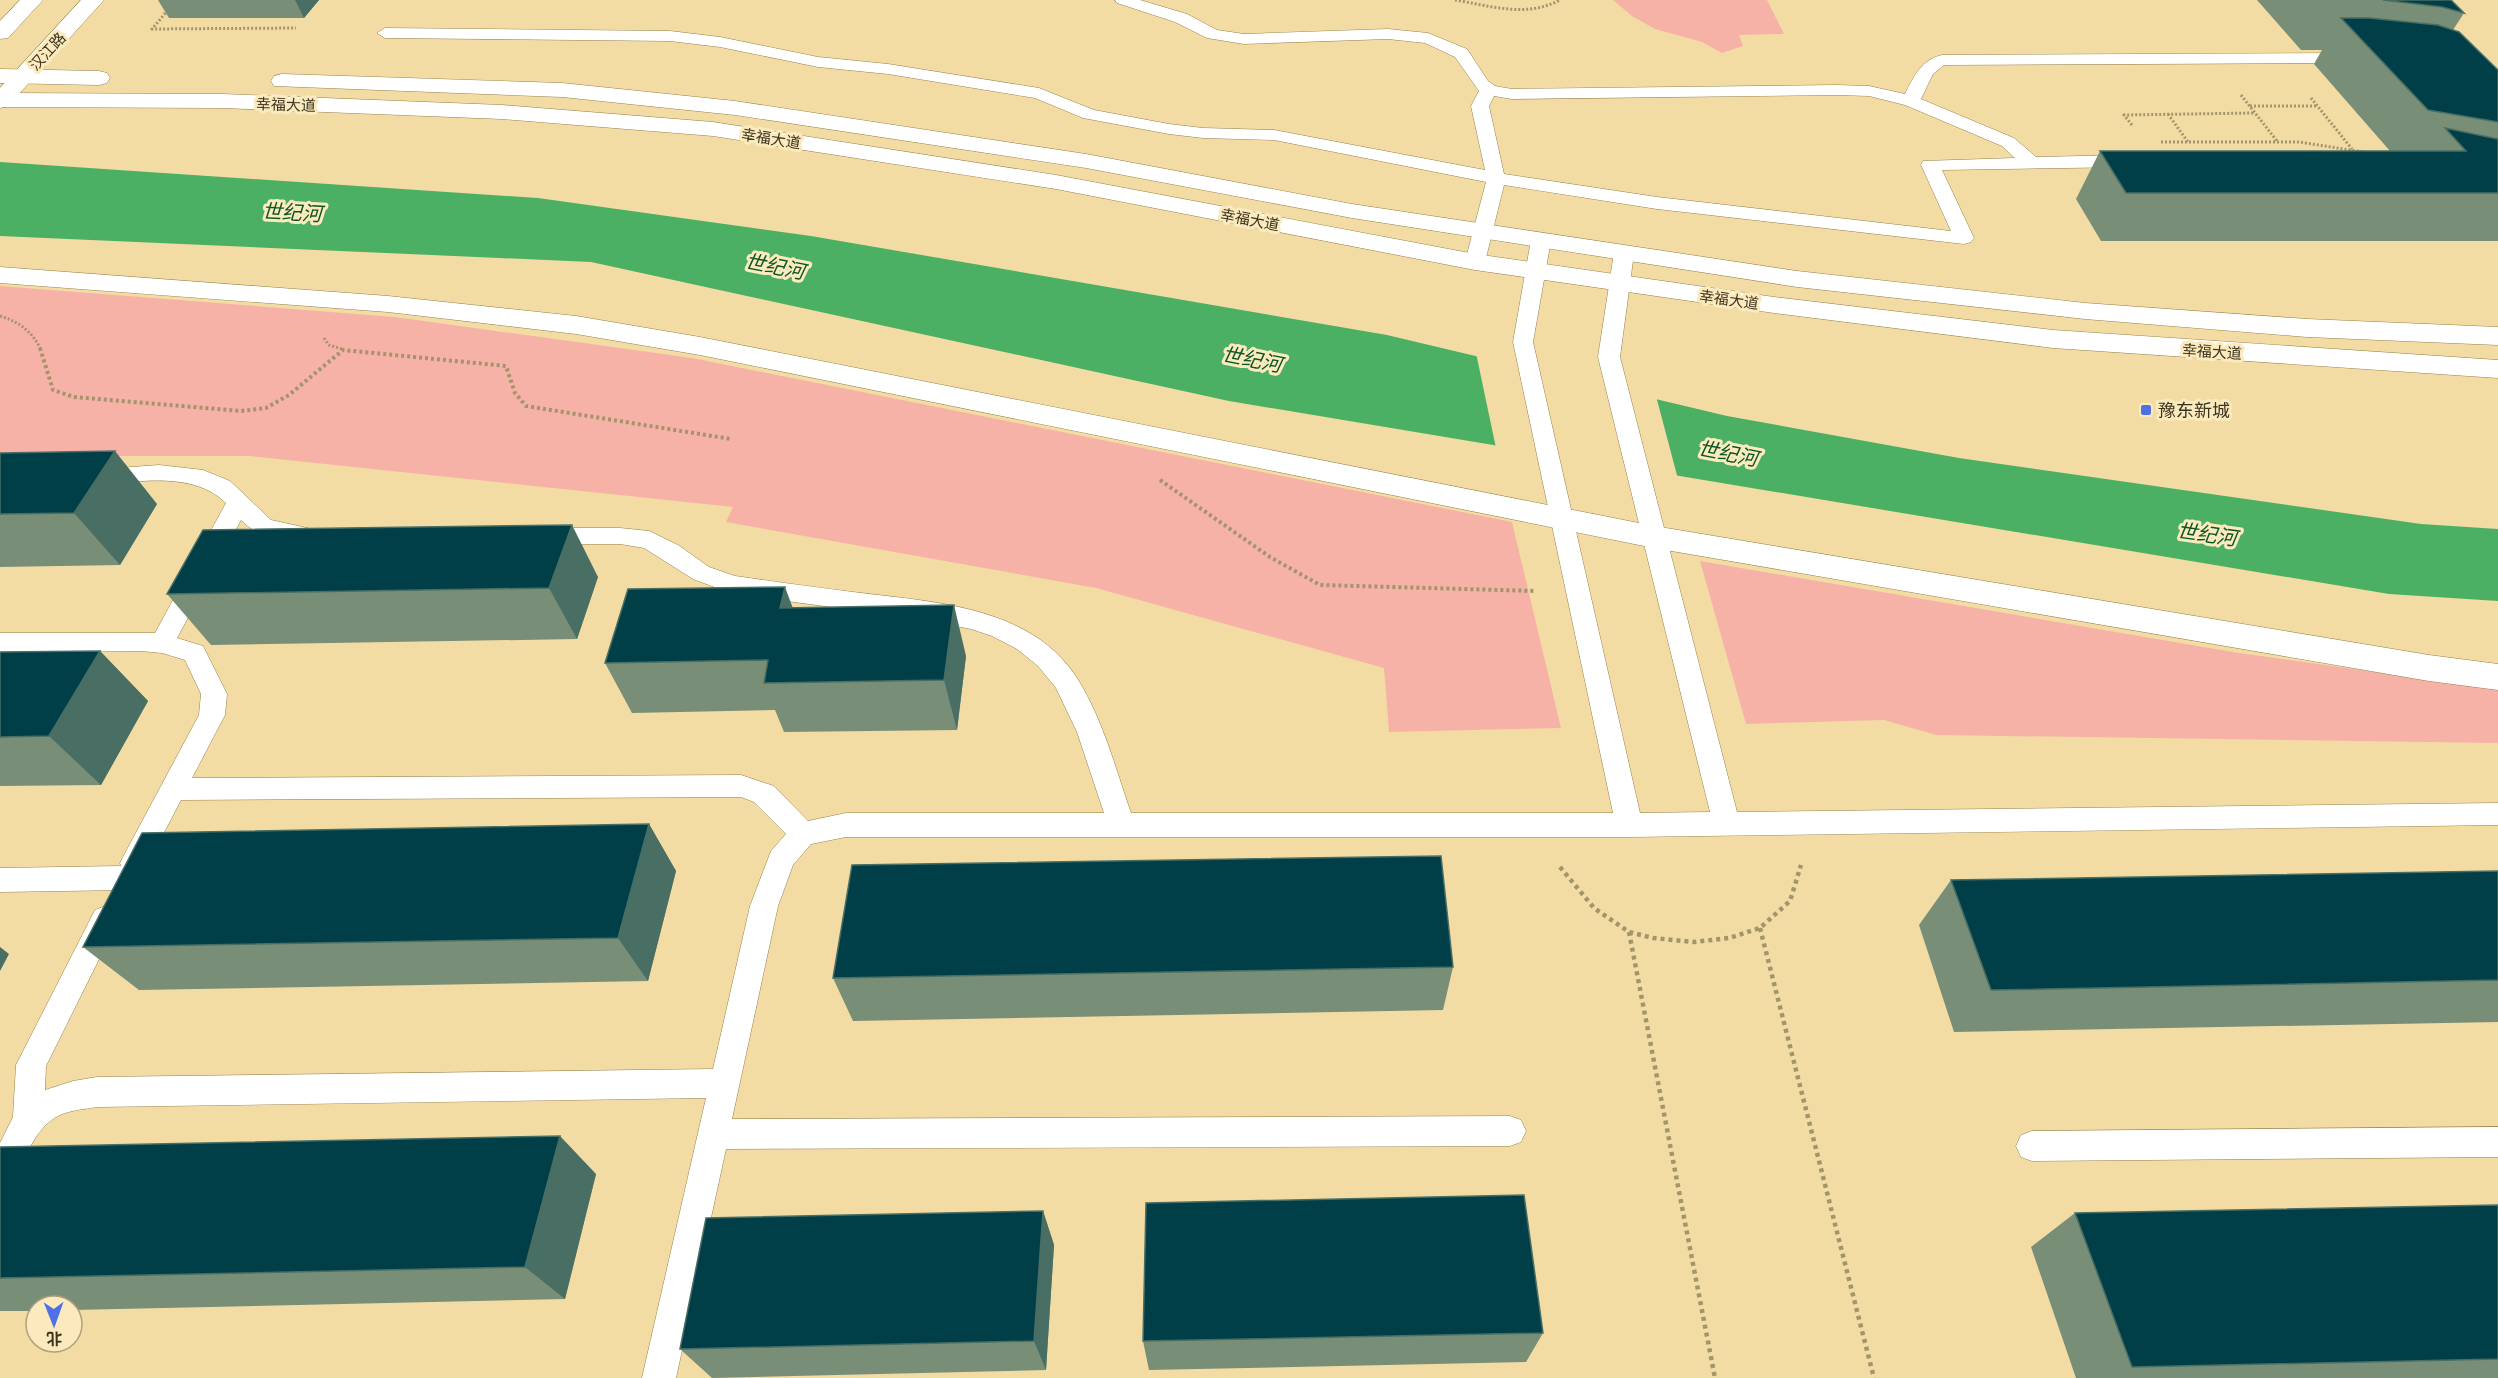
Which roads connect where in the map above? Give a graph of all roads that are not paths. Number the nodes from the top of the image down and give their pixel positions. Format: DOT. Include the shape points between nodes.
graph roads {
  1 [pos="32,0"];
  2 [pos="93,0"];
  3 [pos="1123,0"];
  4 [pos="0,33"];
  5 [pos="384,33"];
  6 [pos="2375,61"];
  7 [pos="5,90"];
  8 [pos="1490,90"];
  9 [pos="1911,101"];
  10 [pos="2146,161"];
  11 [pos="2031,163"];
  12 [pos="1496,178"];
  13 [pos="1484,232"];
  14 [pos="1541,240"];
  15 [pos="1624,253"];
  16 [pos="1474,262"];
  17 [pos="1536,271"];
  18 [pos="0,275"];
  19 [pos="1619,283"];
  20 [pos="2498,336"];
  21 [pos="2498,369"];
  22 [pos="80,477"];
  23 [pos="240,501"];
  24 [pos="1562,520"];
  25 [pos="1654,534"];
  26 [pos="334,536"];
  27 [pos="525,536"];
  28 [pos="162,643"];
  29 [pos="0,644"];
  30 [pos="2498,677"];
  31 [pos="173,789"];
  32 [pos="2498,814"];
  33 [pos="1726,824"];
  34 [pos="1121,825"];
  35 [pos="1629,825"];
  36 [pos="803,834"];
  37 [pos="126,878"];
  38 [pos="0,880"];
  39 [pos="724,1083"];
  40 [pos="1510,1131"];
  41 [pos="16,1132"];
  42 [pos="713,1134"];
  43 [pos="2498,1142"];
  44 [pos="2031,1146"];
  45 [pos="0,1178"];
  46 [pos="659,1378"];
  1 -- 4 [label="main road"];
  2 -- 7 [label="main road, 汉江路"];
  3 -- 8 [label="lane" via="1181,18 1213,34 1244,39 1388,34 1428,38 1461,53 1482,85"];
  5 -- 12 [label="lane" via="680,37 720,42 818,62 1039,93 1089,114 1169,129 1274,135"];
  6 -- 9 [label="lane" via="2341,57 1942,60 1927,69"];
  7 -- 13 [label="main road, 幸福大道" via="394,83 562,90 735,108 1086,161"];
  7 -- 16 [label="main road, 幸福大道" via="502,112 713,129 1056,182"];
  8 -- 9 [label="lane" via="1512,94 1869,91"];
  8 -- 12 [label="lane" via="1480,106"];
  9 -- 11 [label="lane" via="2008,142"];
  10 -- 11 [label="lane"];
  11 -- 12 [label="lane" via="1930,165 1964,238 1657,203"];
  12 -- 13 [label="lane"];
  13 -- 14 [label="main road, 幸福大道"];
  13 -- 16 [label="lane"];
  14 -- 15 [label="main road, 幸福大道"];
  14 -- 17 [label="lane"];
  15 -- 19 [label="lane"];
  15 -- 20 [label="main road, 幸福大道" via="1797,279 2085,311 2307,328"];
  16 -- 17 [label="main road, 幸福大道"];
  17 -- 19 [label="main road, 幸福大道"];
  17 -- 24 [label="lane" via="1523,342"];
  18 -- 24 [label="main road" via="388,304 576,325 700,346"];
  19 -- 21 [label="main road, 幸福大道" via="2053,339"];
  19 -- 25 [label="lane" via="1609,357"];
  22 -- 23 [label="lane" via="183,474 215,482"];
  23 -- 26 [label="lane" via="260,525 298,536"];
  23 -- 28 [label="lane"];
  24 -- 25 [label="main road"];
  24 -- 35 [label="lane"];
  25 -- 30 [label="main road"];
  25 -- 33 [label="lane"];
  27 -- 34 [label="lane" via="620,536 650,540 701,573 733,585 954,614 1037,648 1065,680 1081,712"];
  28 -- 29 [label="lane"];
  28 -- 31 [label="lane" via="194,653 214,694 212,715"];
  31 -- 36 [label="lane" via="741,786 764,794"];
  31 -- 37 [label="lane"];
  32 -- 33 [label="lane"];
  33 -- 35 [label="lane"];
  34 -- 35 [label="lane"];
  34 -- 36 [label="lane" via="846,825"];
  36 -- 39 [label="lane" via="780,859 764,906"];
  37 -- 38 [label="lane"];
  37 -- 41 [label="lane" via="31,1065"];
  39 -- 41 [label="lane" via="98,1092 69,1096 43,1106"];
  39 -- 42 [label="lane"];
  40 -- 42 [label="lane"];
  41 -- 45 [label="lane"];
  42 -- 46 [label="lane"];
  43 -- 44 [label="lane"];
}
